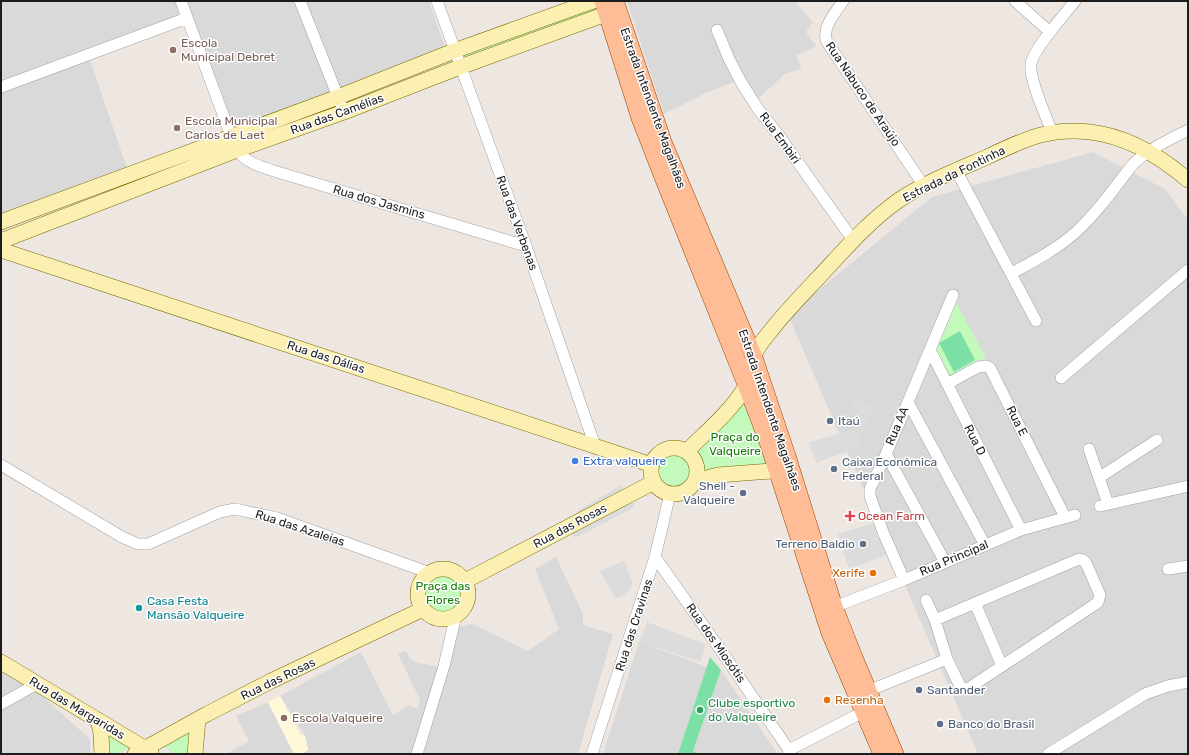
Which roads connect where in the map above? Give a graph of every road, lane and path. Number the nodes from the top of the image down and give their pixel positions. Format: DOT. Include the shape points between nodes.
graph roads {
  1 [pos="181,1"];
  2 [pos="300,1"];
  3 [pos="437,1"];
  4 [pos="593,1"];
  5 [pos="842,1"];
  6 [pos="1015,1"];
  7 [pos="1075,1"];
  8 [pos="608,5"];
  9 [pos="187,18"];
  10 [pos="717,30"];
  11 [pos="1050,32"];
  12 [pos="454,51"];
  13 [pos="460,67"];
  14 [pos="1,87"];
  15 [pos="338,97"];
  16 [pos="344,112"];
  17 [pos="1188,130"];
  18 [pos="1052,132"];
  19 [pos="234,143"];
  20 [pos="1147,152"];
  21 [pos="956,170"];
  22 [pos="1188,180"];
  23 [pos="924,186"];
  24 [pos="1,222"];
  25 [pos="853,240"];
  26 [pos="1,241"];
  27 [pos="526,246"];
  28 [pos="1,250"];
  29 [pos="1188,270"];
  30 [pos="1012,273"];
  31 [pos="953,295"];
  32 [pos="1036,321"];
  33 [pos="930,350"];
  34 [pos="754,355"];
  35 [pos="1061,378"];
  36 [pos="746,384"];
  37 [pos="947,384"];
  38 [pos="908,402"];
  39 [pos="1157,440"];
  40 [pos="595,446"];
  41 [pos="1089,449"];
  42 [pos="686,452"];
  43 [pos="886,454"];
  44 [pos="782,463"];
  45 [pos="1,465"];
  46 [pos="652,465"];
  47 [pos="1100,477"];
  48 [pos="696,481"];
  49 [pos="654,482"];
  50 [pos="1188,486"];
  51 [pos="670,494"];
  52 [pos="1070,516"];
  53 [pos="1021,530"];
  54 [pos="985,545"];
  55 [pos="655,557"];
  56 [pos="946,562"];
  57 [pos="1188,566"];
  58 [pos="1168,568"];
  59 [pos="430,573"];
  60 [pos="904,580"];
  61 [pos="465,581"];
  62 [pos="926,600"];
  63 [pos="975,603"];
  64 [pos="834,607"];
  65 [pos="423,609"];
  66 [pos="456,616"];
  67 [pos="935,620"];
  68 [pos="947,659"];
  69 [pos="1,662"];
  70 [pos="1002,666"];
  71 [pos="1188,682"];
  72 [pos="37,684"];
  73 [pos="868,691"];
  74 [pos="1,704"];
  75 [pos="864,712"];
  76 [pos="198,719"];
  77 [pos="98,720"];
  78 [pos="144,752"];
  79 [pos="789,752"];
  80 [pos="102,754"];
  81 [pos="195,754"];
  82 [pos="417,754"];
  83 [pos="592,754"];
  84 [pos="882,754"];
  85 [pos="896,754"];
  86 [pos="1048,754"];
  1 -- 9 [label="street"];
  2 -- 15 [label="street"];
  3 -- 12 [label="street, Rua das Verbenas"];
  4 -- 12 [label="street, Rua das Camélias"];
  5 -- 23 [label="street, Rua Nabuco de Araújo" via="825,32 827,42"];
  6 -- 11 [label="street"];
  7 -- 11 [label="street"];
  8 -- 13 [label="street, Rua das Camélias"];
  8 -- 34 [label="main road, Estrada Intendente Magalhães"];
  8 -- 36 [label="main road, Estrada Intendente Magalhães" via="640,118"];
  9 -- 14 [label="street"];
  9 -- 19 [label="street"];
  10 -- 25 [label="street, Rua Embiri" via="729,59 758,109"];
  11 -- 18 [label="street" via="1034,55 1031,64 1036,87"];
  12 -- 13 [label="street, Rua das Verbenas"];
  12 -- 15 [label="street, Rua das Camélias"];
  13 -- 16 [label="street, Rua das Camélias"];
  13 -- 27 [label="street, Rua das Verbenas"];
  15 -- 16 [label="street"];
  15 -- 19 [label="street, Rua das Camélias"];
  16 -- 19 [label="street, Rua das Camélias"];
  17 -- 20 [label="street"];
  18 -- 20 [label="street, Estrada da Fontinha" via="1078,131 1107,135"];
  18 -- 21 [label="street, Estrada da Fontinha" via="1038,135"];
  19 -- 24 [label="street, Rua das Camélias"];
  19 -- 26 [label="street, Rua das Camélias"];
  19 -- 27 [label="street, Rua dos Jasmins" via="242,156 251,162 284,174"];
  20 -- 22 [label="street, Estrada da Fontinha" via="1173,167"];
  20 -- 30 [label="street" via="1133,164 1076,232 1048,253"];
  21 -- 23 [label="street, Estrada da Fontinha"];
  21 -- 30 [label="street"];
  23 -- 25 [label="street, Estrada da Fontinha" via="881,214"];
  25 -- 34 [label="street, Estrada da Fontinha" via="783,315"];
  27 -- 40 [label="street, Rua das Verbenas"];
  28 -- 40 [label="street, Rua das Dálias"];
  29 -- 35 [label="street"];
  30 -- 32 [label="street"];
  31 -- 33 [label="street, Rua AA"];
  33 -- 37 [label="street, Rua D"];
  33 -- 38 [label="street, Rua AA"];
  34 -- 36 [label="street, Estrada da Fontinha"];
  34 -- 44 [label="main road, Estrada Intendente Magalhães"];
  36 -- 42 [label="street" via="731,406"];
  36 -- 44 [label="main road, Estrada Intendente Magalhães"];
  37 -- 52 [label="street, Rua E" via="978,367 990,368"];
  37 -- 53 [label="street, Rua D"];
  38 -- 43 [label="street, Rua AA"];
  38 -- 54 [label="street"];
  39 -- 47 [label="street"];
  40 -- 46 [label="street, Rua das Dálias"];
  41 -- 47 [label="street"];
  42 -- 46 [label="street" via="668,448 658,454"];
  42 -- 48 [label="street" via="695,461"];
  43 -- 56 [label="street"];
  43 -- 60 [label="street, Rua AA" via="871,484 870,496"];
  44 -- 48 [label="street" via="771,471 718,475"];
  44 -- 64 [label="main road, Estrada Intendente Magalhães"];
  44 -- 75 [label="main road, Estrada Intendente Magalhães" via="830,633"];
  45 -- 59 [label="street, Rua das Azaleias" via="138,544 160,540 220,512 235,510 277,518"];
  46 -- 49 [label="street"];
  47 -- 50 [label="street" via="1104,505"];
  48 -- 51 [label="street" via="682,494"];
  49 -- 51 [label="street" via="663,492"];
  49 -- 61 [label="street, Rua das Rosas"];
  51 -- 55 [label="street, Rua das Cravinas"];
  52 -- 53 [label="street, Rua Principal"];
  53 -- 54 [label="street, Rua Principal"];
  54 -- 56 [label="street, Rua Principal"];
  55 -- 79 [label="street, Rua dos Miosótis" via="720,648"];
  55 -- 83 [label="street, Rua das Cravinas"];
  56 -- 60 [label="street, Rua Principal"];
  57 -- 58 [label="street"];
  59 -- 61 [label="street" via="439,569 449,570"];
  59 -- 65 [label="street" via="424,578 418,593"];
  60 -- 64 [label="street, Rua Principal"];
  61 -- 66 [label="street" via="468,589 466,604"];
  62 -- 67 [label="street"];
  63 -- 67 [label="street"];
  63 -- 70 [label="street"];
  63 -- 70 [label="street" via="1081,559 1099,591 1100,598 1094,605"];
  64 -- 73 [label="main road, Estrada Intendente Magalhães"];
  65 -- 66 [label="street" via="438,619"];
  65 -- 76 [label="street, Rua das Rosas" via="271,681"];
  66 -- 82 [label="street" via="444,666"];
  67 -- 68 [label="street"];
  68 -- 70 [label="street" via="962,689 969,688"];
  68 -- 73 [label="street"];
  69 -- 72 [label="street, Rua das Margaridas"];
  71 -- 86 [label="street" via="1145,694"];
  72 -- 74 [label="street"];
  72 -- 77 [label="street, Rua das Margaridas"];
  73 -- 85 [label="main road, Estrada Intendente Magalhães"];
  75 -- 79 [label="street"];
  75 -- 84 [label="main road, Estrada Intendente Magalhães"];
  76 -- 78 [label="street, Rua das Rosas"];
  76 -- 81 [label="street"];
  77 -- 78 [label="street, Rua das Margaridas"];
  77 -- 80 [label="street"];
}
